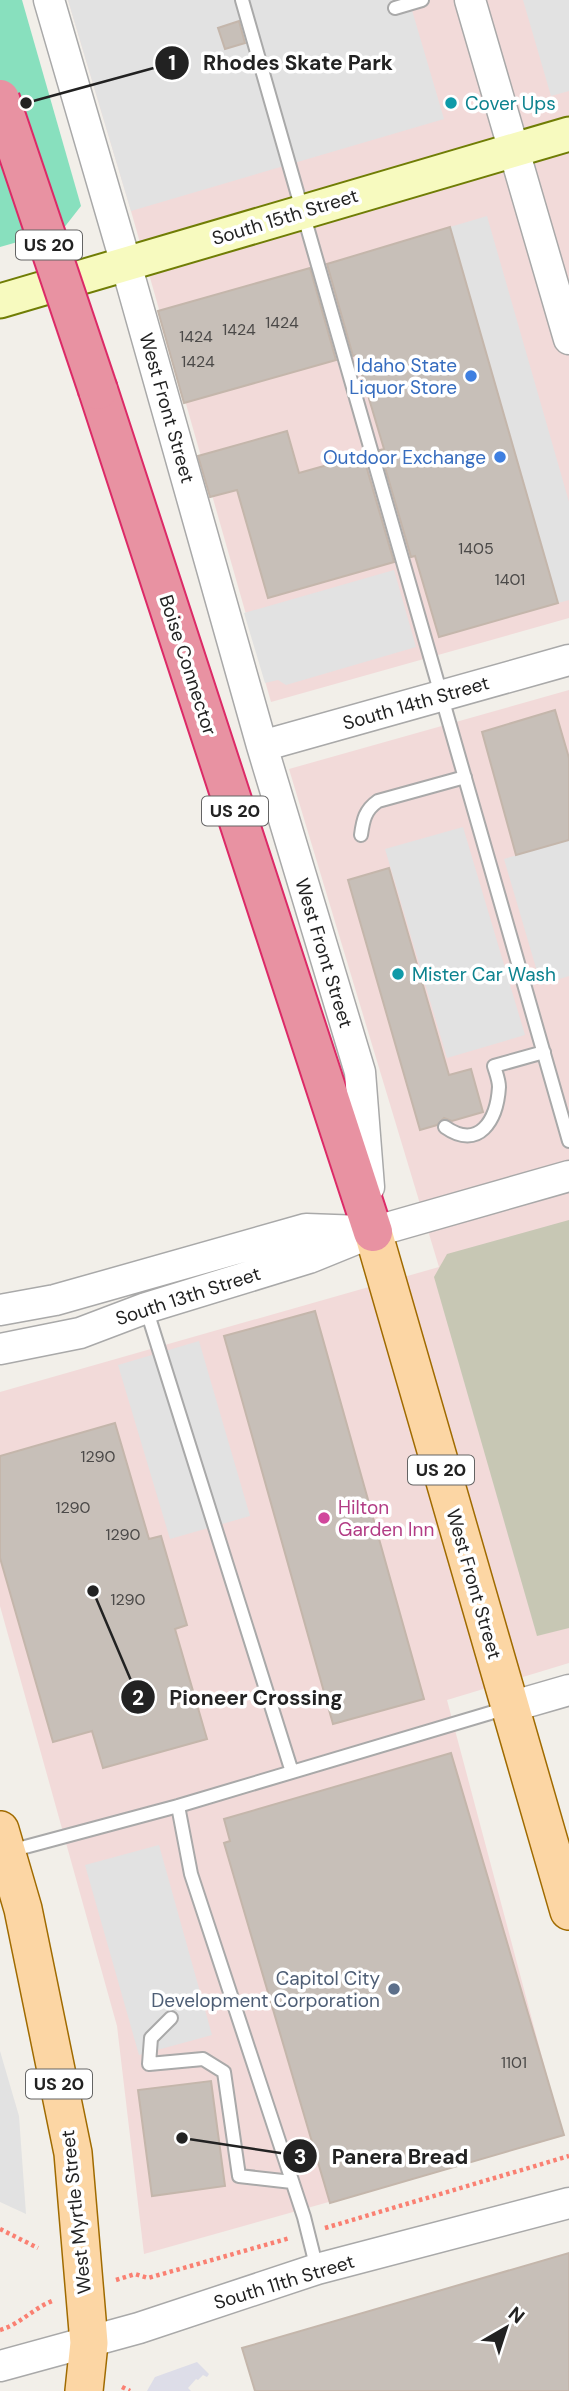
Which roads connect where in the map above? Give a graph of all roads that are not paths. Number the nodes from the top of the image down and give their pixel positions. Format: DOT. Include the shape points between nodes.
graph roads {
  1 [pos="49,0"];
  2 [pos="242,0"];
  3 [pos="422,0"];
  4 [pos="470,0"];
  5 [pos="395,8"];
  6 [pos="0,99"];
  7 [pos="569,134"];
  8 [pos="514,149"];
  9 [pos="302,212"];
  10 [pos="126,264"];
  11 [pos="0,301"];
  12 [pos="569,338"];
  13 [pos="569,660"];
  14 [pos="441,696"];
  15 [pos="262,746"];
  16 [pos="465,777"];
  17 [pos="361,835"];
  18 [pos="544,1052"];
  19 [pos="445,1127"];
  20 [pos="569,1141"];
  21 [pos="569,1176"];
  22 [pos="373,1232"];
  23 [pos="146,1308"];
  24 [pos="0,1310"];
  25 [pos="0,1349"];
  26 [pos="569,1690"];
  27 [pos="510,1707"];
  28 [pos="292,1772"];
  29 [pos="178,1805"];
  30 [pos="3,1841"];
  31 [pos="569,1911"];
  32 [pos="171,2018"];
  33 [pos="292,2182"];
  34 [pos="569,2203"];
  35 [pos="317,2269"];
  36 [pos="89,2343"];
  37 [pos="0,2366"];
  38 [pos="84,2391"];
  1 -- 10 [label="street, West Front Street"];
  2 -- 9 [label="lane"];
  3 -- 5 [label="lane"];
  4 -- 8 [label="street"];
  6 -- 22 [label="highway, Boise Connector / US 20, bridge"];
  7 -- 8 [label="main road, South 15th Street"];
  8 -- 9 [label="main road, South 15th Street"];
  8 -- 12 [label="street"];
  9 -- 10 [label="main road, South 15th Street"];
  9 -- 14 [label="lane"];
  10 -- 11 [label="main road, South 15th Street"];
  10 -- 15 [label="street, West Front Street"];
  13 -- 14 [label="street, South 14th Street"];
  14 -- 15 [label="street, South 14th Street"];
  14 -- 16 [label="lane"];
  15 -- 22 [label="street, West Front Street" via="360,1072"];
  16 -- 17 [label="lane" via="371,806"];
  16 -- 18 [label="lane"];
  18 -- 19 [label="lane" via="494,1066 500,1084 496,1110 479,1133 468,1137"];
  18 -- 20 [label="lane"];
  21 -- 22 [label="street, South 13th Street"];
  22 -- 23 [label="street, South 13th Street" via="309,1258"];
  22 -- 24 [label="street, South 13th Street" via="306,1229 55,1300"];
  22 -- 27 [label="main road, West Front Street / US 20"];
  23 -- 25 [label="street, South 13th Street" via="80,1333"];
  23 -- 28 [label="lane"];
  26 -- 27 [label="street"];
  27 -- 28 [label="lane"];
  27 -- 31 [label="main road, West Front Street / US 20"];
  28 -- 29 [label="lane"];
  29 -- 30 [label="lane"];
  29 -- 33 [label="lane" via="191,1874"];
  30 -- 36 [label="main road, West Myrtle Street / US 20" via="23,1909 73,2153"];
  32 -- 33 [label="lane" via="151,2038 149,2064 203,2059 224,2072 239,2176"];
  33 -- 35 [label="lane"];
  34 -- 35 [label="street, South 11th Street"];
  35 -- 36 [label="street, South 11th Street"];
  36 -- 37 [label="street, South 11th Street"];
  36 -- 38 [label="main road, West Myrtle Street / US 20"];
}
